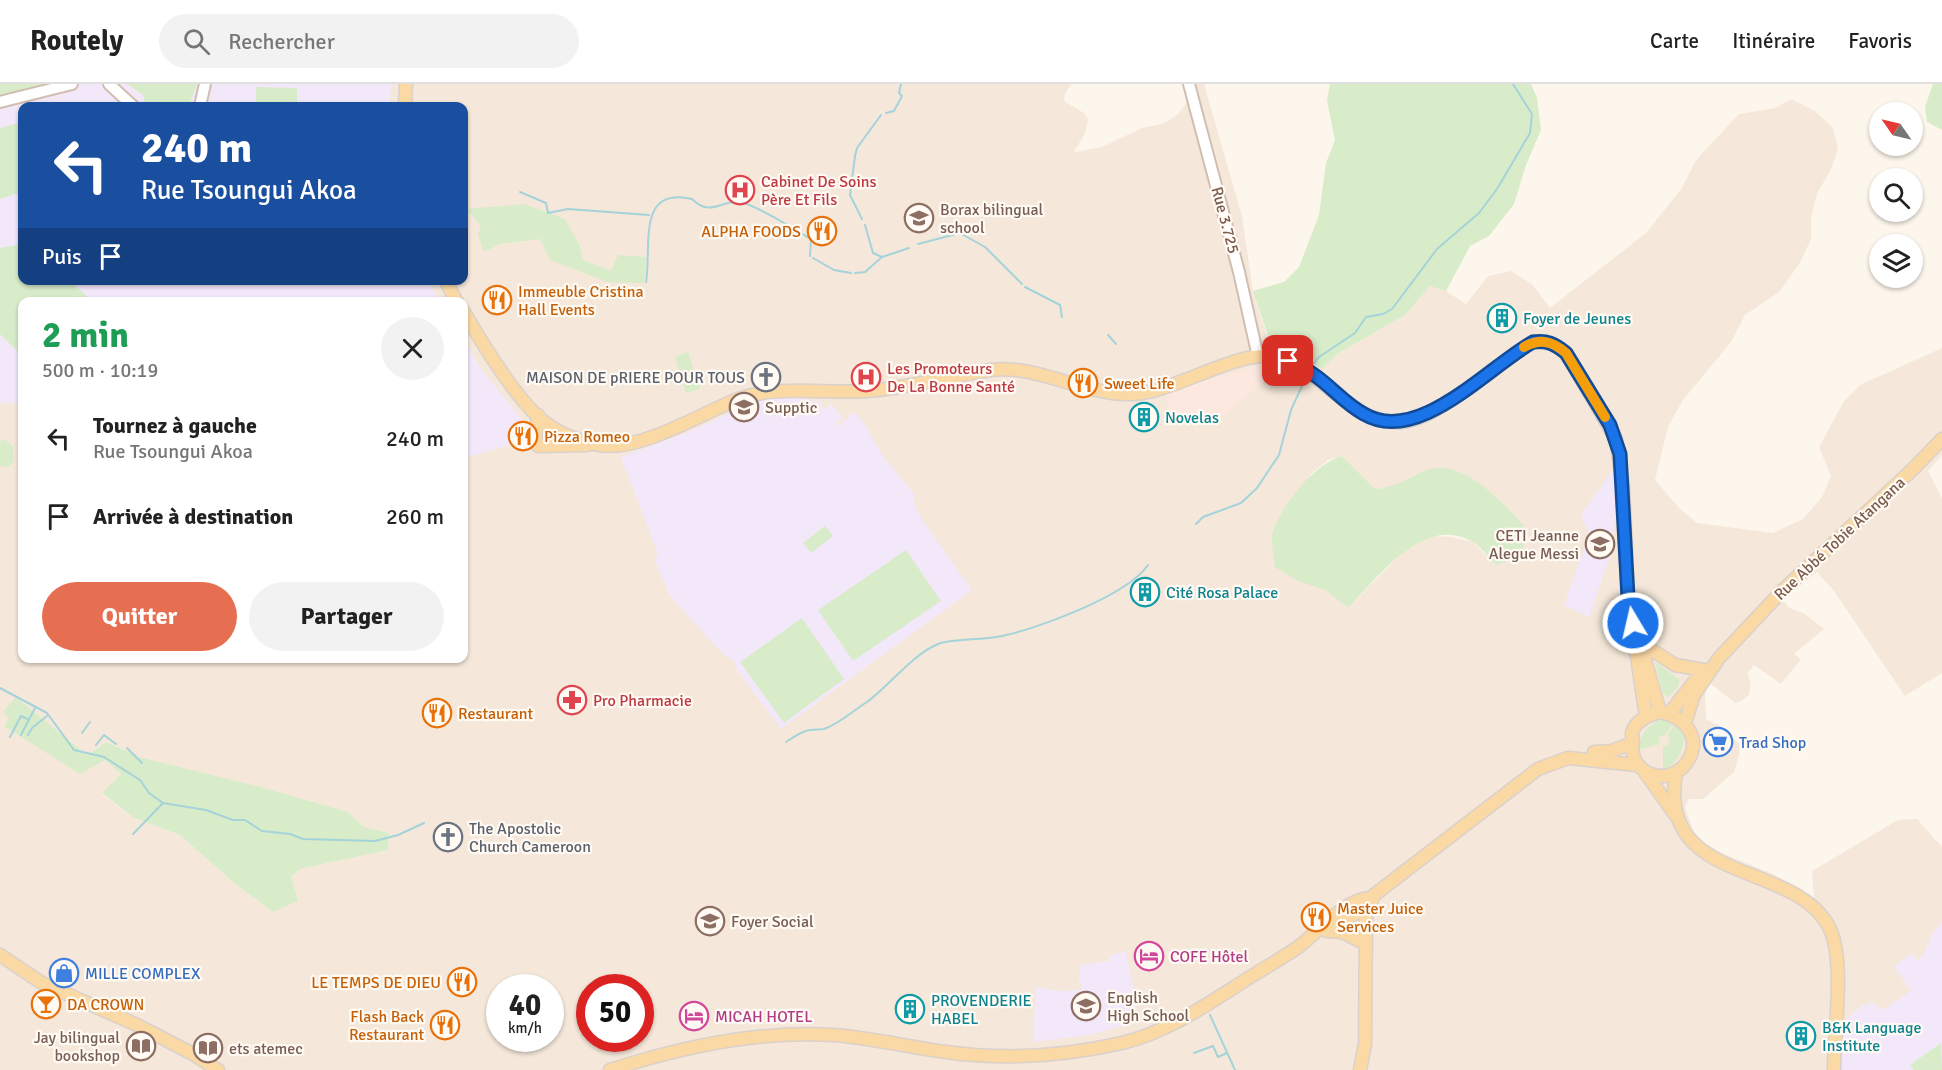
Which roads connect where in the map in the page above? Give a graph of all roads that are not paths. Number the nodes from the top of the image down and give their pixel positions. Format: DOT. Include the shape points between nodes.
graph roads {
  1 [pos="72,84"];
  2 [pos="109,84"];
  3 [pos="205,84"];
  4 [pos="406,84"];
  5 [pos="1189,84"];
  6 [pos="0,102"];
  7 [pos="129,102"];
  8 [pos="201,102"];
  9 [pos="405,102"];
  10 [pos="468,318"];
  11 [pos="1258,357"];
  12 [pos="538,416"];
  13 [pos="1942,438"];
  14 [pos="600,445"];
  15 [pos="1633,623"];
  16 [pos="1737,638"];
  17 [pos="1641,643"];
  18 [pos="1704,670"];
  19 [pos="1665,713"];
  20 [pos="1646,717"];
  21 [pos="1685,723"];
  22 [pos="1633,743"];
  23 [pos="1640,768"];
  24 [pos="1676,773"];
  25 [pos="1678,819"];
  26 [pos="1365,905"];
  27 [pos="1326,931"];
  28 [pos="1360,941"];
  29 [pos="1303,943"];
  30 [pos="0,955"];
  31 [pos="1364,966"];
  32 [pos="218,1070"];
  33 [pos="610,1070"];
  34 [pos="1360,1070"];
  35 [pos="1834,1070"];
  1 -- 6 [label="street"];
  2 -- 7 [label="street"];
  3 -- 8 [label="street"];
  4 -- 9 [label="main road"];
  5 -- 11 [label="street, Rue 3.725"];
  10 -- 12 [label="main road" via="499,367"];
  11 -- 14 [label="main road" via="1133,394 995,370 868,391 754,394 667,431 616,445"];
  11 -- 15 [label="main road" via="1276,357 1312,372 1356,410 1372,418 1404,422 1437,407 1533,342 1556,345 1566,353 1610,425 1620,454"];
  12 -- 14 [label="main road" via="550,426"];
  12 -- 14 [label="main road" via="536,443"];
  13 -- 16 [label="main road, Rue Abbé Tobie Atangana"];
  15 -- 17 [label="main road"];
  15 -- 20 [label="main road"];
  16 -- 18 [label="main road, Rue Abbé Tobie Atangana"];
  16 -- 21 [label="main road, Rue Abbé Tobie Atangana" via="1702,681"];
  17 -- 18 [label="main road" via="1675,665"];
  17 -- 19 [label="main road"];
  18 -- 19 [label="main road, Rue Abbé Tobie Atangana"];
  19 -- 20 [label="main road"];
  19 -- 21 [label="main road"];
  20 -- 22 [label="main road" via="1632,732"];
  21 -- 24 [label="main road" via="1692,736 1693,750"];
  22 -- 23 [label="main road" via="1630,748"];
  22 -- 26 [label="main road" via="1605,752 1562,753 1533,766"];
  23 -- 24 [label="main road" via="1660,776"];
  23 -- 25 [label="main road"];
  23 -- 26 [label="main road" via="1568,758 1538,769"];
  24 -- 25 [label="main road" via="1673,797"];
  25 -- 35 [label="main road" via="1708,855 1792,893 1818,911 1829,926 1838,964"];
  26 -- 27 [label="main road"];
  26 -- 28 [label="main road"];
  26 -- 29 [label="main road" via="1350,904"];
  26 -- 31 [label="main road"];
  27 -- 28 [label="main road" via="1342,932"];
  27 -- 29 [label="main road"];
  28 -- 31 [label="main road"];
  29 -- 33 [label="main road" via="1175,1023 1133,1040 1100,1047 1016,1056 948,1053 834,1035 788,1035 747,1037"];
  30 -- 32 [label="main road" via="42,983 137,1025"];
  31 -- 34 [label="main road" via="1365,1044"];
}
